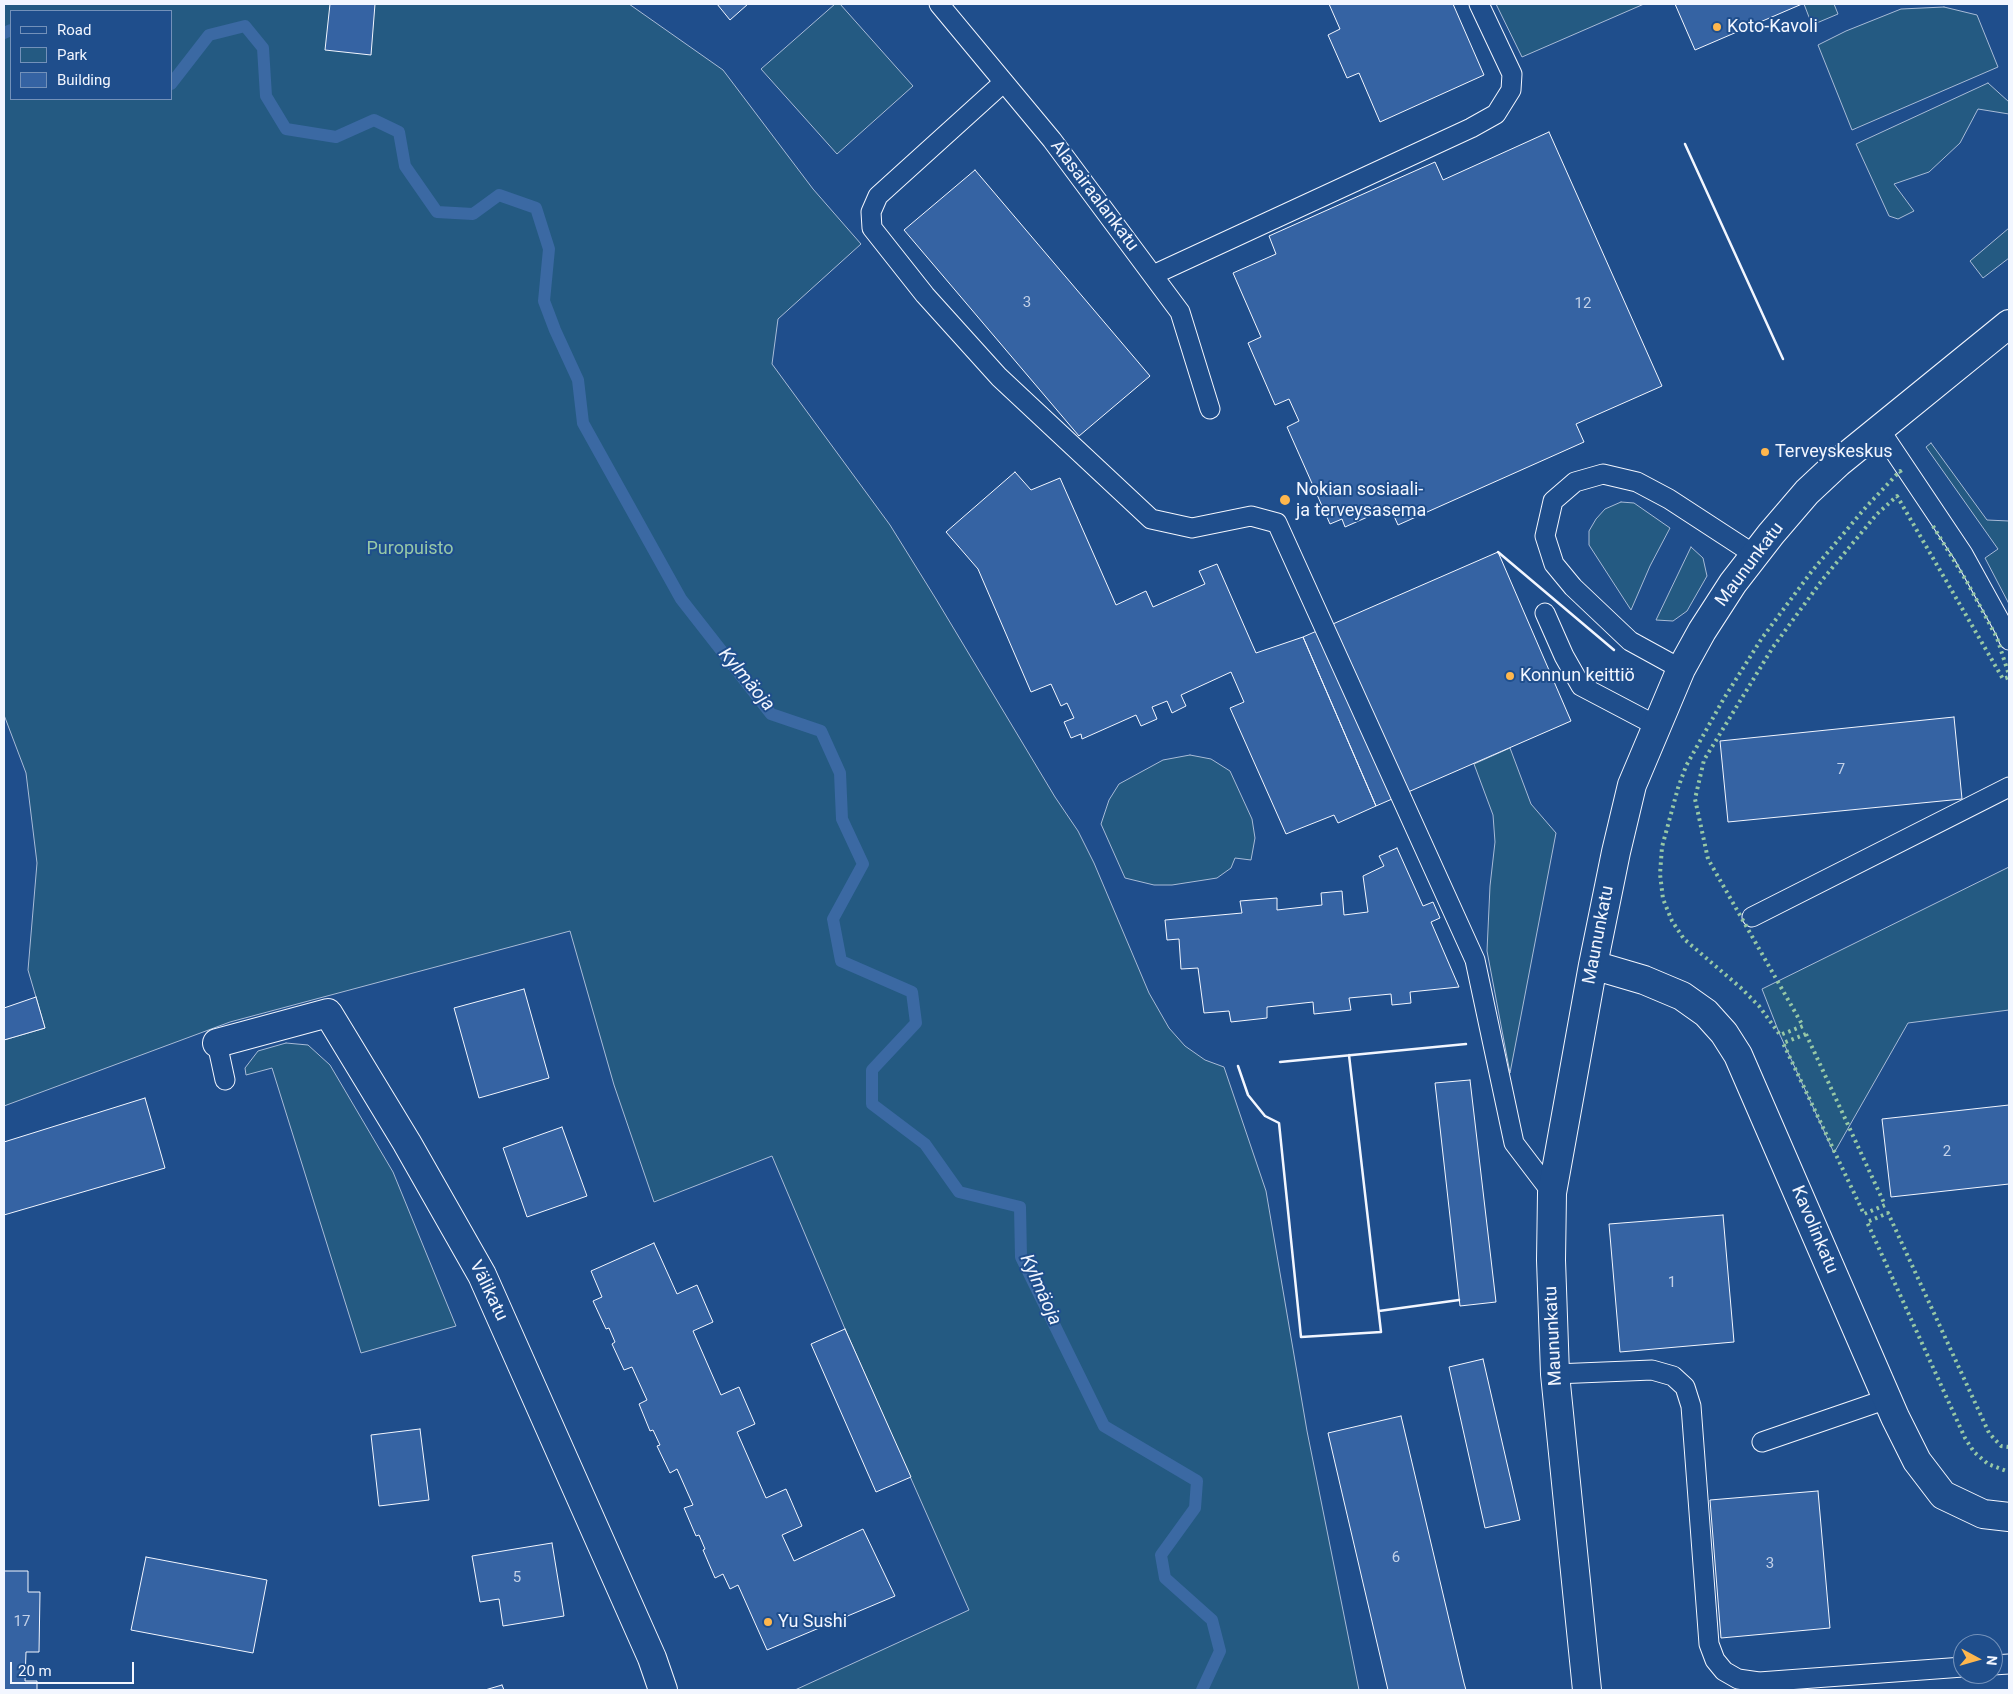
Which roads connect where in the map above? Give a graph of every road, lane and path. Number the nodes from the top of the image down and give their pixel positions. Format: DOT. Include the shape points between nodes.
graph roads {
  1 [pos="939,4"];
  2 [pos="1479,4"];
  3 [pos="1004,82"];
  4 [pos="1153,275"];
  5 [pos="2009,324"];
  6 [pos="1210,409"];
  7 [pos="1880,430"];
  8 [pos="1755,555"];
  9 [pos="1545,613"];
  10 [pos="2009,640"];
  11 [pos="1681,670"];
  12 [pos="1657,726"];
  13 [pos="2009,786"];
  14 [pos="1752,917"];
  15 [pos="1593,965"];
  16 [pos="217,1043"];
  17 [pos="226,1080"];
  18 [pos="1552,1193"];
  19 [pos="1555,1374"];
  20 [pos="1887,1399"];
  21 [pos="1762,1442"];
  22 [pos="2009,1517"];
  23 [pos="1953,1668"];
  24 [pos="663,1690"];
  25 [pos="1587,1690"];
  1 -- 3 [label="lane, Alasairaalankatu"];
  2 -- 4 [label="lane" via="1512,74 1511,90 1496,114"];
  3 -- 4 [label="lane, Alasairaalankatu" via="1052,140"];
  3 -- 18 [label="lane" via="878,196 872,212 872,228 925,295 999,377 1151,519 1192,528 1251,516 1277,523 1475,960 1514,1143"];
  4 -- 6 [label="lane, Alasairaalankatu" via="1180,312"];
  5 -- 7 [label="street, Maununkatu"];
  7 -- 8 [label="street, Maununkatu" via="1807,492"];
  7 -- 10 [label="lane" via="1963,554"];
  8 -- 11 [label="street, Maununkatu" via="1702,631"];
  8 -- 11 [label="lane" via="1637,482 1603,474 1575,482 1553,501 1545,536 1554,564 1630,641"];
  9 -- 12 [label="lane" via="1581,686"];
  11 -- 12 [label="street, Maununkatu"];
  12 -- 15 [label="street, Maununkatu" via="1632,785"];
  13 -- 14 [label="lane"];
  15 -- 18 [label="street, Maununkatu"];
  15 -- 20 [label="street, Kavolinkatu" via="1644,980 1682,996 1706,1013 1724,1033 1738,1055"];
  16 -- 17 [label="lane"];
  16 -- 24 [label="street, Välikatu" via="328,1013 408,1143 482,1274 652,1658"];
  18 -- 19 [label="street, Maununkatu"];
  19 -- 23 [label="lane" via="1652,1370 1673,1376 1685,1387 1691,1406 1709,1644 1714,1660 1724,1671 1738,1679 1759,1682"];
  19 -- 25 [label="street, Maununkatu"];
  20 -- 21 [label="lane"];
  20 -- 22 [label="street, Kavolinkatu" via="1917,1461 1943,1495 1983,1514"];
}
